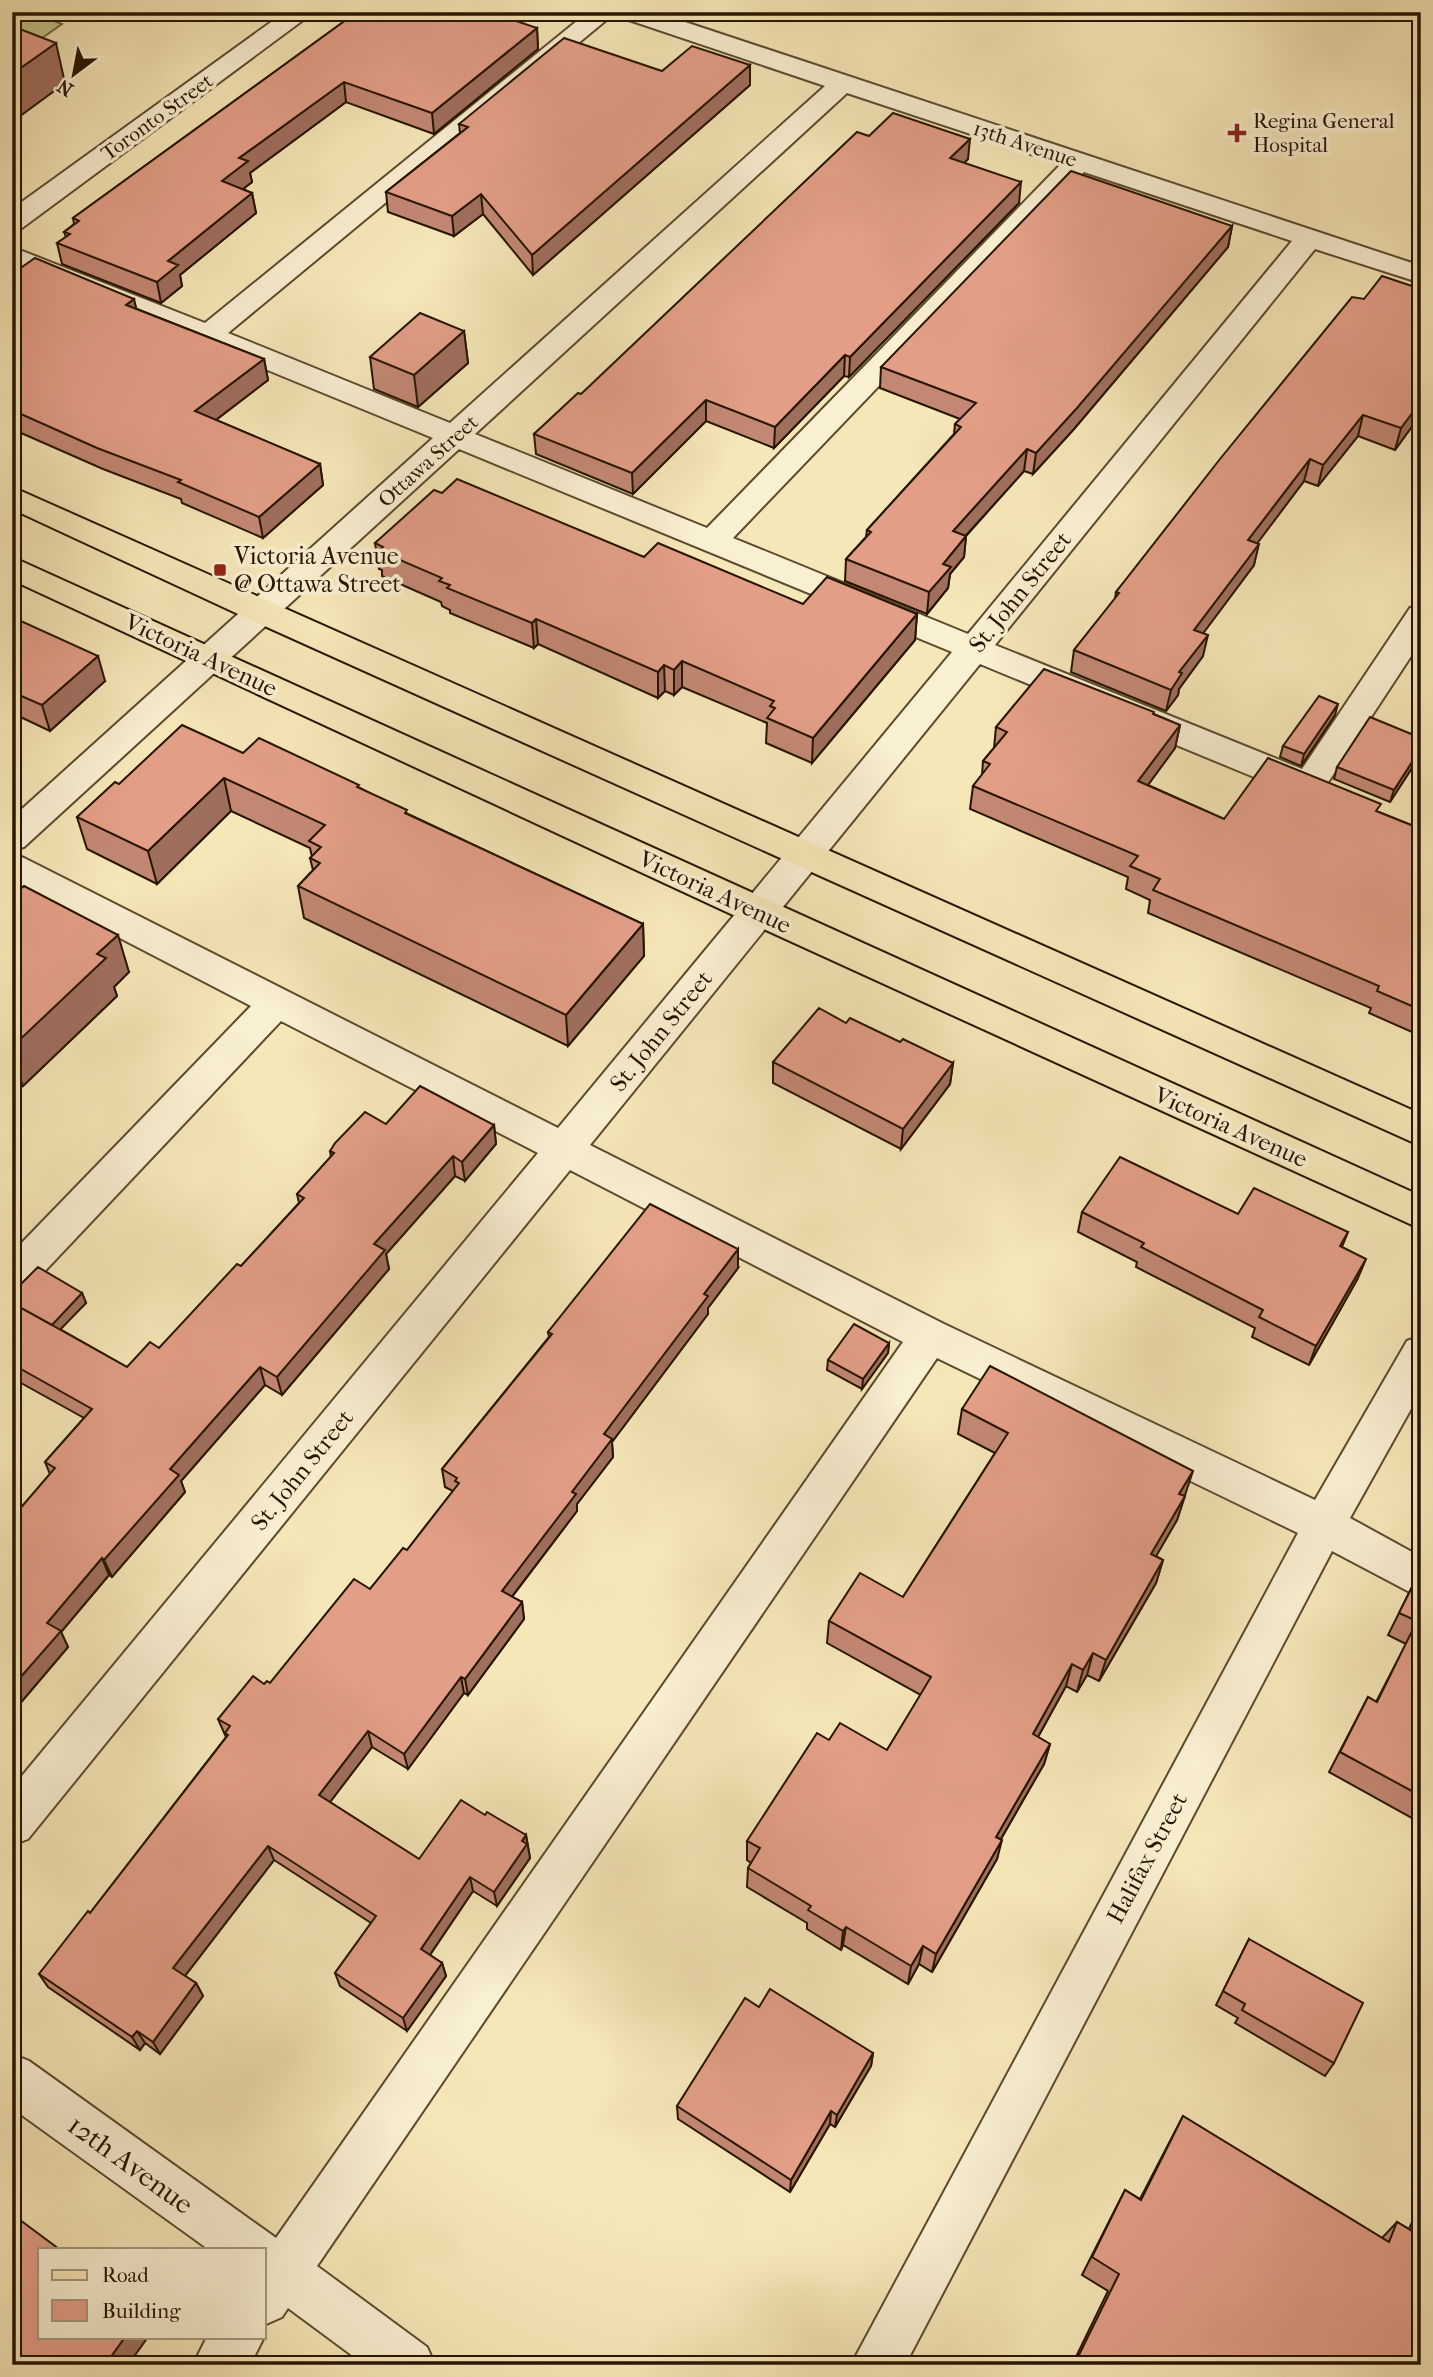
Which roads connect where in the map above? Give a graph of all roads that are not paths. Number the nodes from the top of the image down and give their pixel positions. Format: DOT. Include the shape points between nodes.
graph roads {
  1 [pos="302,12"];
  2 [pos="604,12"];
  3 [pos="629,12"];
  4 [pos="842,83"];
  5 [pos="1078,162"];
  6 [pos="12,222"];
  7 [pos="1309,239"];
  8 [pos="12,255"];
  9 [pos="1421,275"];
  10 [pos="208,335"];
  11 [pos="455,436"];
  12 [pos="12,497"];
  13 [pos="712,541"];
  14 [pos="12,567"];
  15 [pos="262,612"];
  16 [pos="1421,616"];
  17 [pos="974,648"];
  18 [pos="209,659"];
  19 [pos="12,838"];
  20 [pos="804,856"];
  21 [pos="12,867"];
  22 [pos="758,912"];
  23 [pos="277,1002"];
  24 [pos="1421,1130"];
  25 [pos="564,1149"];
  26 [pos="1421,1213"];
  27 [pos="12,1279"];
  28 [pos="930,1336"];
  29 [pos="1421,1353"];
  30 [pos="1324,1525"];
  31 [pos="1421,1579"];
  32 [pos="12,1823"];
  33 [pos="12,2078"];
  34 [pos="236,2248"];
  35 [pos="266,2269"];
  36 [pos="266,2271"];
  37 [pos="237,2338"];
  38 [pos="219,2365"];
  39 [pos="409,2365"];
  40 [pos="877,2365"];
  1 -- 6 [label="street, Toronto Street"];
  2 -- 10 [label="street"];
  3 -- 4 [label="street, 13th Avenue"];
  4 -- 5 [label="street, 13th Avenue"];
  4 -- 11 [label="street, Ottawa Street"];
  5 -- 7 [label="street, 13th Avenue"];
  5 -- 13 [label="street"];
  7 -- 9 [label="street, 13th Avenue"];
  7 -- 17 [label="street, St. John Street"];
  8 -- 10 [label="street"];
  10 -- 11 [label="street"];
  11 -- 13 [label="street"];
  11 -- 15 [label="street, Ottawa Street"];
  12 -- 15 [label="main road"];
  13 -- 17 [label="street"];
  14 -- 18 [label="main road, Victoria Avenue"];
  15 -- 18 [label="street, Ottawa Street"];
  15 -- 20 [label="main road"];
  16 -- 17 [label="street" via="1321,790"];
  17 -- 20 [label="street, St. John Street"];
  18 -- 19 [label="street, Ottawa Street"];
  18 -- 22 [label="main road, Victoria Avenue"];
  20 -- 22 [label="street, St. John Street"];
  20 -- 24 [label="main road"];
  21 -- 23 [label="street"];
  22 -- 25 [label="street, St. John Street"];
  22 -- 26 [label="main road, Victoria Avenue"];
  23 -- 25 [label="street"];
  23 -- 27 [label="street"];
  25 -- 28 [label="street"];
  25 -- 32 [label="street, St. John Street"];
  28 -- 30 [label="street"];
  28 -- 35 [label="street" via="393,2117"];
  29 -- 30 [label="street, Halifax Street"];
  30 -- 31 [label="street"];
  30 -- 40 [label="street, Halifax Street"];
  33 -- 34 [label="street, 12th Avenue"];
  36 -- 39 [label="street, 12th Avenue"];
  37 -- 38 [label="street"];
}
